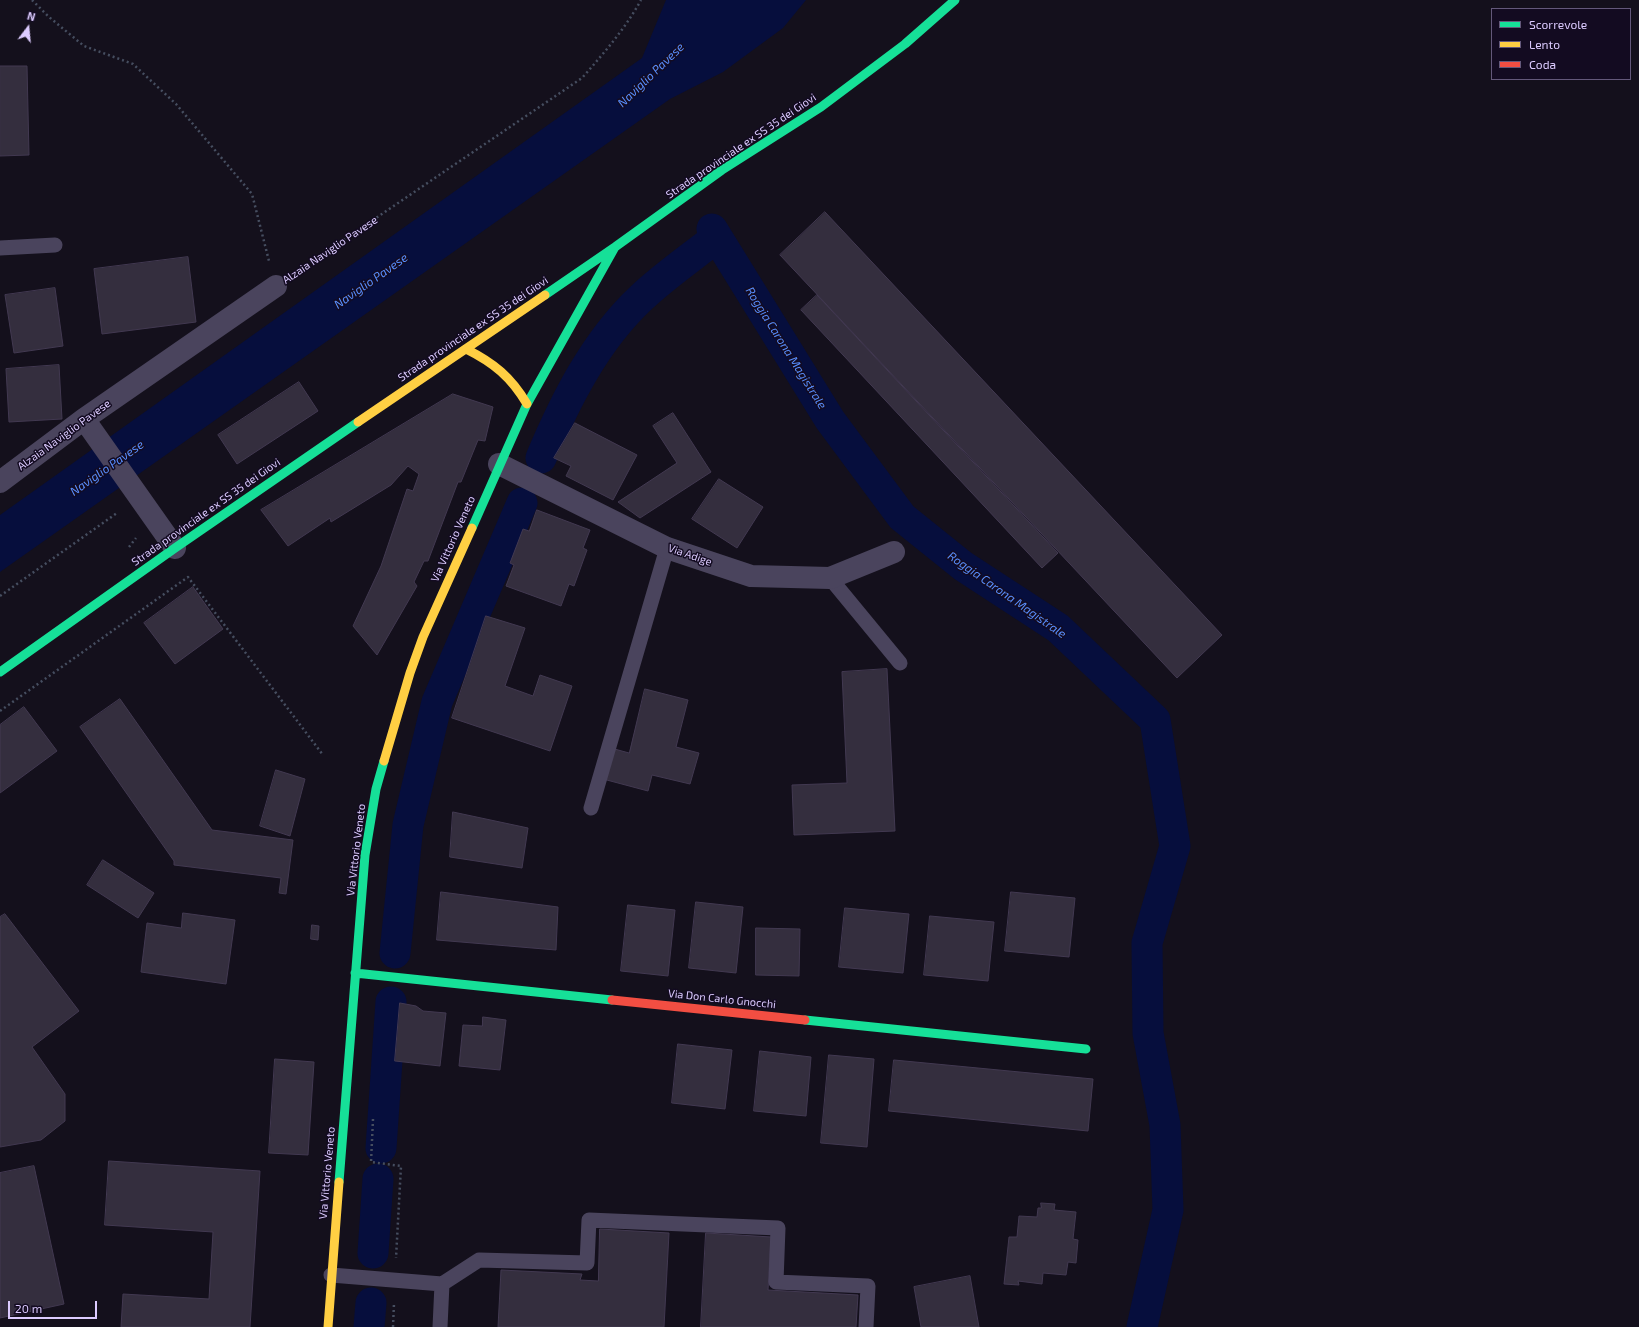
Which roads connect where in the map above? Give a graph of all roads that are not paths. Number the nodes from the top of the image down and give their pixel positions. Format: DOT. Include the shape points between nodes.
graph roads {
  1 [pos="955,0"];
  2 [pos="55,245"];
  3 [pos="615,247"];
  4 [pos="0,248"];
  5 [pos="276,286"];
  6 [pos="466,349"];
  7 [pos="527,404"];
  8 [pos="89,428"];
  9 [pos="499,464"];
  10 [pos="0,482"];
  11 [pos="175,548"];
  12 [pos="667,548"];
  13 [pos="894,552"];
  14 [pos="830,578"];
  15 [pos="900,663"];
  16 [pos="0,672"];
  17 [pos="591,808"];
  18 [pos="356,973"];
  19 [pos="1086,1049"];
  20 [pos="331,1275"];
  21 [pos="442,1284"];
  22 [pos="328,1327"];
  23 [pos="440,1327"];
  24 [pos="866,1327"];
  1 -- 3 [label="street, Strada provinciale ex SS 35 dei Giovi" via="906,44 827,102 722,170"];
  2 -- 4 [label="lane"];
  3 -- 6 [label="street, Strada provinciale ex SS 35 dei Giovi"];
  3 -- 7 [label="street, Via Vittorio Veneto"];
  5 -- 8 [label="street, Alzaia Naviglio Pavese"];
  6 -- 7 [label="street" via="501,369"];
  6 -- 11 [label="street, Strada provinciale ex SS 35 dei Giovi"];
  7 -- 9 [label="street, Via Vittorio Veneto"];
  8 -- 10 [label="street, Alzaia Naviglio Pavese"];
  8 -- 11 [label="street"];
  9 -- 12 [label="street, Via Adige"];
  9 -- 18 [label="street, Via Vittorio Veneto" via="423,637 394,721 370,822"];
  11 -- 16 [label="street, Strada provinciale ex SS 35 dei Giovi"];
  12 -- 14 [label="street, Via Adige" via="751,576"];
  12 -- 17 [label="lane"];
  13 -- 14 [label="street, Via Adige"];
  14 -- 15 [label="lane"];
  18 -- 19 [label="street, Via Don Carlo Gnocchi"];
  18 -- 20 [label="street, Via Vittorio Veneto"];
  20 -- 21 [label="lane"];
  20 -- 22 [label="street, Via Vittorio Veneto"];
  21 -- 23 [label="lane"];
  21 -- 24 [label="lane" via="479,1260 587,1263 589,1220 778,1228 776,1282 868,1286"];
}
